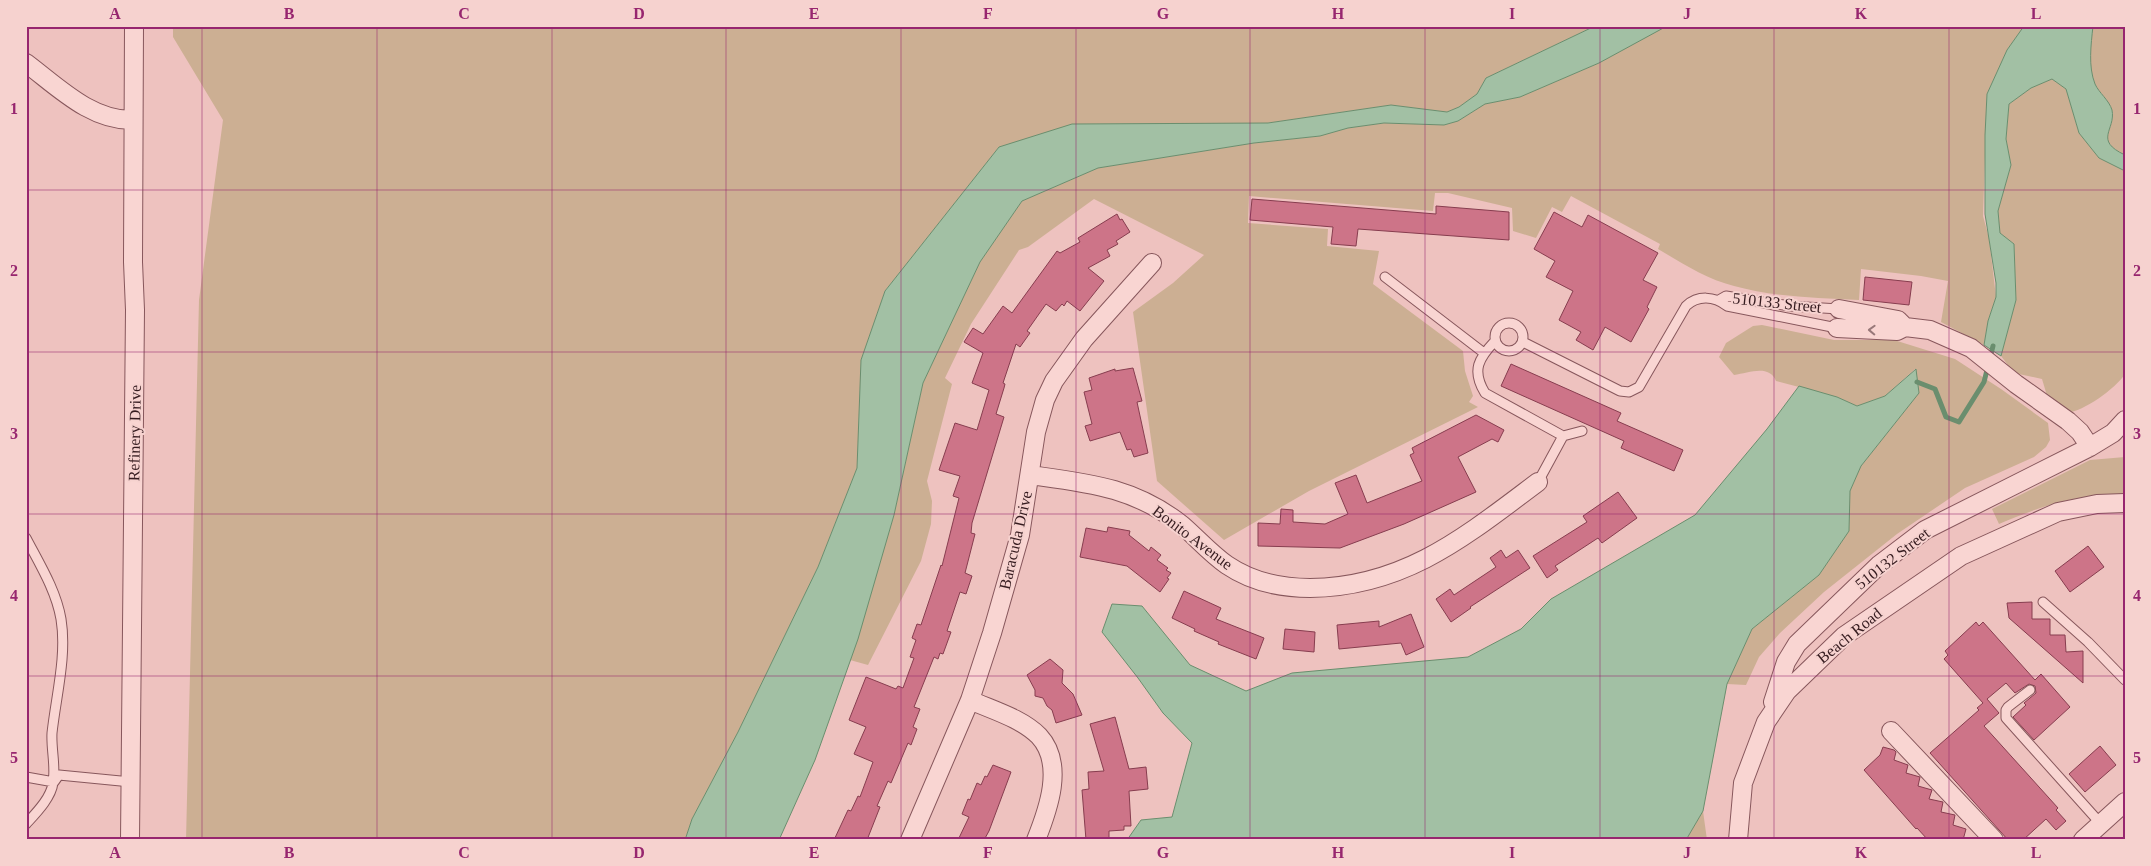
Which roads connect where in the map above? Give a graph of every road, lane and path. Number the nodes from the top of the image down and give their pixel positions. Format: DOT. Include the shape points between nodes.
graph roads {
  1 [pos="134,26"];
  2 [pos="26,63"];
  3 [pos="133,120"];
  4 [pos="1152,263"];
  5 [pos="1385,277"];
  6 [pos="1719,300"];
  7 [pos="1839,310"];
  8 [pos="1905,327"];
  9 [pos="1837,328"];
  10 [pos="1495,342"];
  11 [pos="1523,342"];
  12 [pos="1484,354"];
  13 [pos="2125,420"];
  14 [pos="1582,431"];
  15 [pos="1563,436"];
  16 [pos="2090,447"];
  17 [pos="1030,475"];
  18 [pos="1538,482"];
  19 [pos="2125,503"];
  20 [pos="26,538"];
  21 [pos="2043,602"];
  22 [pos="2125,680"];
  23 [pos="2030,690"];
  24 [pos="970,700"];
  25 [pos="1766,722"];
  26 [pos="1891,731"];
  27 [pos="26,776"];
  28 [pos="54,782"];
  29 [pos="131,782"];
  30 [pos="2125,802"];
  31 [pos="26,824"];
  32 [pos="2101,824"];
  33 [pos="130,840"];
  34 [pos="910,840"];
  35 [pos="1036,840"];
  36 [pos="1738,840"];
  37 [pos="1994,840"];
  38 [pos="2083,840"];
  1 -- 3 [label="street, Refinery Drive"];
  2 -- 3 [label="street" via="86,107 110,118"];
  3 -- 29 [label="street, Refinery Drive" via="136,310"];
  4 -- 17 [label="street, Baracuda Drive" via="1084,339 1054,381 1040,414"];
  5 -- 12 [label="lane"];
  6 -- 7 [label="lane, 510133 Street" via="1726,296"];
  6 -- 9 [label="lane, 510133 Street" via="1727,306"];
  6 -- 11 [label="lane" via="1700,298 1686,306 1642,383 1629,392 1620,391"];
  7 -- 8 [label="street, 510133 Street" via="1898,320"];
  8 -- 9 [label="street, 510133 Street, one-way" via="1897,331"];
  8 -- 16 [label="street, 510133 Street" via="1930,330 1971,348 2068,421"];
  10 -- 11 [label="lane" via="1503,351 1509,352"];
  10 -- 11 [label="lane" via="1499,326 1509,322 1523,331"];
  10 -- 12 [label="lane"];
  12 -- 15 [label="lane" via="1479,360 1478,376 1485,393"];
  13 -- 16 [label="street, 510132 Street" via="2113,433"];
  14 -- 15 [label="lane"];
  15 -- 18 [label="lane"];
  16 -- 25 [label="street, 510132 Street" via="1925,530 1879,565 1797,644 1786,662"];
  17 -- 18 [label="street, Bonito Avenue" via="1114,488 1137,497 1181,525 1227,565 1263,582 1293,588 1365,582 1413,566 1455,543"];
  17 -- 24 [label="street, Baracuda Drive" via="1020,535"];
  19 -- 25 [label="street, Beach Road" via="2097,504 2058,512 1961,556 1844,636 1787,691"];
  20 -- 28 [label="lane" via="51,588 61,620 60,675 52,735"];
  21 -- 22 [label="lane"];
  23 -- 32 [label="lane" via="2008,707 2006,718"];
  24 -- 34 [label="street, Baracuda Drive"];
  24 -- 35 [label="street" via="1024,725 1040,737 1050,757 1053,782"];
  25 -- 36 [label="street, Beach Road" via="1743,783"];
  26 -- 37 [label="street"];
  27 -- 28 [label="lane"];
  28 -- 29 [label="lane" via="59,775"];
  28 -- 31 [label="lane" via="48,797"];
  29 -- 33 [label="street, Refinery Drive"];
  30 -- 32 [label="street"];
  32 -- 38 [label="street"];
}
